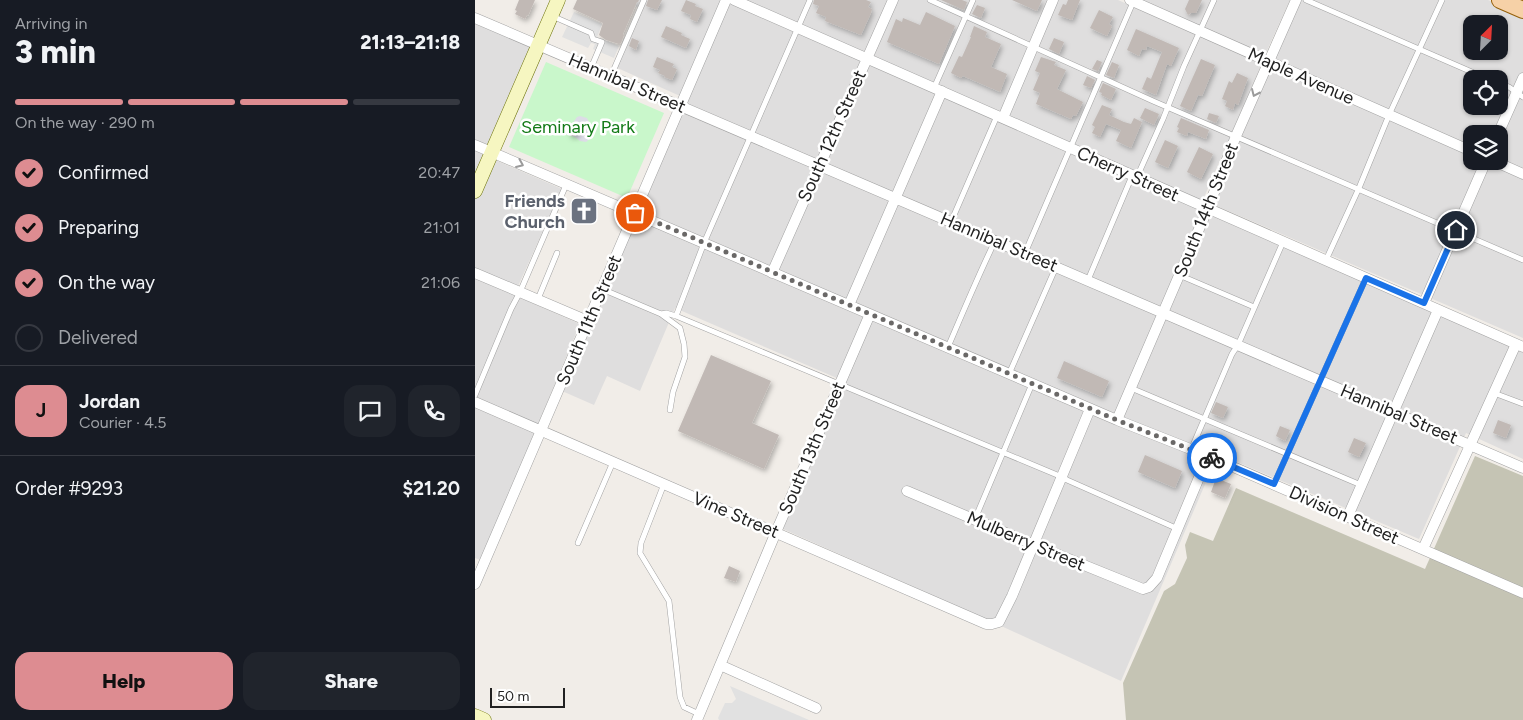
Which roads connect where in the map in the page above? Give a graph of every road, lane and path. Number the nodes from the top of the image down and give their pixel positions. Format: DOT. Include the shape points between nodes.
graph roads {
  1 [pos="558,0"];
  2 [pos="644,0"];
  3 [pos="726,0"];
  4 [pos="734,0"];
  5 [pos="810,0"];
  6 [pos="893,0"];
  7 [pos="930,0"];
  8 [pos="973,0"];
  9 [pos="1053,0"];
  10 [pos="1213,0"];
  11 [pos="1296,0"];
  12 [pos="1306,0"];
  13 [pos="1442,0"];
  14 [pos="1501,0"];
  15 [pos="1133,1"];
  16 [pos="1523,10"];
  17 [pos="551,16"];
  18 [pos="965,16"];
  19 [pos="475,18"];
  20 [pos="797,28"];
  21 [pos="1200,31"];
  22 [pos="539,45"];
  23 [pos="1033,47"];
  24 [pos="1419,49"];
  25 [pos="867,58"];
  26 [pos="1269,62"];
  27 [pos="591,68"];
  28 [pos="1467,70"];
  29 [pos="611,76"];
  30 [pos="1102,77"];
  31 [pos="1523,78"];
  32 [pos="1508,87"];
  33 [pos="938,90"];
  34 [pos="1520,95"];
  35 [pos="681,106"];
  36 [pos="1168,107"];
  37 [pos="1389,115"];
  38 [pos="1000,117"];
  39 [pos="1503,125"];
  40 [pos="751,136"];
  41 [pos="1236,136"];
  42 [pos="475,145"];
  43 [pos="1463,147"];
  44 [pos="1070,148"];
  45 [pos="492,152"];
  46 [pos="819,165"];
  47 [pos="1508,167"];
  48 [pos="1482,170"];
  49 [pos="1523,174"];
  50 [pos="1135,176"];
  51 [pos="566,184"];
  52 [pos="1359,188"];
  53 [pos="475,192"];
  54 [pos="896,198"];
  55 [pos="1208,208"];
  56 [pos="635,213"];
  57 [pos="951,222"];
  58 [pos="1456,230"];
  59 [pos="996,241"];
  60 [pos="1283,241"];
  61 [pos="705,243"];
  62 [pos="557,253"];
  63 [pos="1025,253"];
  64 [pos="1326,260"];
  65 [pos="1523,260"];
  66 [pos="1056,266"];
  67 [pos="475,273"];
  68 [pos="772,273"];
  69 [pos="1179,275"];
  70 [pos="1366,278"];
  71 [pos="1088,280"];
  72 [pos="602,289"];
  73 [pos="520,292"];
  74 [pos="538,300"];
  75 [pos="1424,303"];
  76 [pos="849,305"];
  77 [pos="1255,307"];
  78 [pos="1438,310"];
  79 [pos="1163,313"];
  80 [pos="661,314"];
  81 [pos="870,314"];
  82 [pos="676,316"];
  83 [pos="587,321"];
  84 [pos="1238,345"];
  85 [pos="1520,345"];
  86 [pos="948,347"];
  87 [pos="1009,374"];
  88 [pos="1320,380"];
  89 [pos="840,384"];
  90 [pos="1032,384"];
  91 [pos="1131,388"];
  92 [pos="1494,392"];
  93 [pos="475,395"];
  94 [pos="475,402"];
  95 [pos="1523,404"];
  96 [pos="1090,409"];
  97 [pos="670,410"];
  98 [pos="1393,412"];
  99 [pos="1117,420"];
  100 [pos="1204,420"];
  101 [pos="541,431"];
  102 [pos="1470,445"];
  103 [pos="1191,450"];
  104 [pos="1004,453"];
  105 [pos="1287,455"];
  106 [pos="1208,456"];
  107 [pos="613,462"];
  108 [pos="1523,468"];
  109 [pos="1062,476"];
  110 [pos="664,484"];
  111 [pos="1274,484"];
  112 [pos="1361,485"];
  113 [pos="907,491"];
  114 [pos="1348,516"];
  115 [pos="975,519"];
  116 [pos="1178,529"];
  117 [pos="776,532"];
  118 [pos="578,543"];
  119 [pos="1032,544"];
  120 [pos="1423,549"];
  121 [pos="479,564"];
  122 [pos="475,584"];
  123 [pos="1523,593"];
  124 [pos="720,665"];
  125 [pos="816,708"];
  126 [pos="475,716"];
  127 [pos="698,717"];
  128 [pos="484,720"];
  1 -- 17 [label="main road"];
  2 -- 29 [label="lane"];
  3 -- 35 [label="street, South 11th Street"];
  4 -- 20 [label="street, Cherry Street"];
  5 -- 20 [label="lane"];
  6 -- 25 [label="street, South 12th Street"];
  7 -- 18 [label="lane"];
  8 -- 18 [label="lane"];
  9 -- 23 [label="street"];
  10 -- 21 [label="lane"];
  11 -- 26 [label="street, South 14th Street"];
  12 -- 24 [label="lane"];
  13 -- 24 [label="lane"];
  14 -- 16 [label="main road"];
  15 -- 21 [label="street, Maple Avenue"];
  15 -- 30 [label="lane"];
  17 -- 22 [label="main road"];
  17 -- 27 [label="lane" via="591,33 593,38 602,42"];
  18 -- 23 [label="lane"];
  18 -- 33 [label="lane"];
  19 -- 22 [label="street, Hannibal Street"];
  20 -- 25 [label="street, Cherry Street"];
  20 -- 40 [label="lane"];
  21 -- 26 [label="street, Maple Avenue"];
  21 -- 36 [label="lane"];
  22 -- 27 [label="street, Hannibal Street"];
  22 -- 45 [label="main road"];
  23 -- 30 [label="lane"];
  23 -- 38 [label="street"];
  24 -- 28 [label="lane"];
  24 -- 37 [label="lane"];
  25 -- 33 [label="street, Cherry Street"];
  25 -- 46 [label="street, South 12th Street"];
  26 -- 37 [label="street, Maple Avenue"];
  26 -- 41 [label="street, South 14th Street, one-way"];
  27 -- 29 [label="street, Hannibal Street"];
  29 -- 35 [label="street, Hannibal Street"];
  30 -- 36 [label="lane"];
  30 -- 44 [label="lane"];
  31 -- 34 [label="street"];
  32 -- 34 [label="lane"];
  33 -- 38 [label="street, Cherry Street"];
  33 -- 54 [label="street"];
  34 -- 39 [label="street"];
  35 -- 40 [label="street, Hannibal Street"];
  35 -- 56 [label="street, South 11th Street"];
  36 -- 41 [label="lane"];
  36 -- 50 [label="lane"];
  37 -- 43 [label="street, Maple Avenue"];
  37 -- 52 [label="lane"];
  38 -- 44 [label="street, Cherry Street"];
  38 -- 57 [label="lane"];
  40 -- 46 [label="street, Hannibal Street"];
  40 -- 61 [label="lane"];
  41 -- 52 [label="lane"];
  41 -- 55 [label="street, South 14th Street"];
  42 -- 45 [label="street, Division Street"];
  44 -- 50 [label="street, Cherry Street"];
  44 -- 63 [label="lane"];
  45 -- 51 [label="street, Division Street, one-way"];
  45 -- 53 [label="main road"];
  46 -- 54 [label="street, Hannibal Street"];
  46 -- 68 [label="street, South 12th Street"];
  47 -- 49 [label="street"];
  48 -- 58 [label="street"];
  50 -- 55 [label="street, Cherry Street"];
  50 -- 71 [label="lane"];
  51 -- 56 [label="street, Division Street"];
  51 -- 73 [label="lane"];
  52 -- 58 [label="lane"];
  52 -- 64 [label="lane"];
  54 -- 57 [label="street, Hannibal Street"];
  54 -- 76 [label="street"];
  55 -- 60 [label="street, Cherry Street"];
  55 -- 69 [label="street, South 14th Street"];
  56 -- 61 [label="street, Division Street"];
  56 -- 72 [label="street, South 11th Street"];
  57 -- 59 [label="street, Hannibal Street"];
  58 -- 65 [label="lane"];
  58 -- 75 [label="street"];
  59 -- 63 [label="street, Hannibal Street"];
  59 -- 86 [label="lane"];
  60 -- 64 [label="street, Cherry Street"];
  60 -- 77 [label="lane"];
  61 -- 68 [label="street, Division Street"];
  61 -- 82 [label="lane"];
  62 -- 74 [label="lane"];
  63 -- 66 [label="street, Hannibal Street"];
  64 -- 70 [label="street, Cherry Street"];
  66 -- 71 [label="street, Hannibal Street"];
  66 -- 87 [label="lane"];
  67 -- 73 [label="street"];
  68 -- 76 [label="street, Division Street"];
  69 -- 77 [label="lane"];
  69 -- 79 [label="street, South 14th Street"];
  70 -- 75 [label="street, Cherry Street"];
  70 -- 88 [label="lane"];
  71 -- 79 [label="street, Hannibal Street"];
  72 -- 80 [label="lane"];
  72 -- 83 [label="street, South 11th Street"];
  73 -- 74 [label="street"];
  73 -- 93 [label="lane"];
  74 -- 83 [label="street"];
  75 -- 78 [label="street, Cherry Street"];
  76 -- 81 [label="street, Division Street"];
  77 -- 84 [label="lane"];
  78 -- 85 [label="street, Cherry Street"];
  78 -- 98 [label="street"];
  79 -- 84 [label="street, Hannibal Street"];
  79 -- 91 [label="street, South 14th Street"];
  80 -- 82 [label="lane" via="667,312"];
  80 -- 97 [label="lane" via="680,328 684,344 685,357"];
  81 -- 86 [label="street, Division Street"];
  81 -- 89 [label="street, South 13th Street"];
  82 -- 89 [label="lane"];
  83 -- 101 [label="street, South 11th Street"];
  84 -- 88 [label="street, Hannibal Street"];
  84 -- 100 [label="lane"];
  85 -- 92 [label="street"];
  86 -- 87 [label="street, Division Street"];
  87 -- 90 [label="street, Division Street"];
  88 -- 98 [label="street, Hannibal Street"];
  88 -- 105 [label="lane"];
  89 -- 104 [label="lane"];
  89 -- 117 [label="street, South 13th Street"];
  90 -- 96 [label="street, Division Street"];
  90 -- 104 [label="lane"];
  91 -- 99 [label="street, South 14th Street"];
  91 -- 100 [label="lane"];
  92 -- 95 [label="lane"];
  92 -- 102 [label="street"];
  94 -- 101 [label="street, Vine Street"];
  96 -- 99 [label="street, Division Street"];
  96 -- 109 [label="street"];
  98 -- 102 [label="street, Hannibal Street"];
  98 -- 112 [label="street"];
  99 -- 103 [label="street, Division Street"];
  100 -- 103 [label="lane"];
  100 -- 105 [label="lane"];
  101 -- 107 [label="street, Vine Street"];
  101 -- 121 [label="street, South 11th Street"];
  102 -- 108 [label="street, Hannibal Street"];
  102 -- 120 [label="street"];
  103 -- 106 [label="street, Division Street"];
  104 -- 109 [label="lane"];
  104 -- 115 [label="lane"];
  105 -- 111 [label="lane"];
  105 -- 112 [label="lane"];
  106 -- 111 [label="street, Division Street"];
  106 -- 116 [label="street"];
  107 -- 110 [label="street, Vine Street"];
  107 -- 118 [label="lane"];
  109 -- 116 [label="lane"];
  109 -- 119 [label="street"];
  110 -- 117 [label="street, Vine Street"];
  110 -- 127 [label="lane" via="640,553 669,601 680,697 684,707"];
  111 -- 114 [label="street, Division Street"];
  112 -- 114 [label="street"];
  113 -- 115 [label="street, Mulberry Street"];
  114 -- 120 [label="street, Division Street"];
  115 -- 119 [label="street, Mulberry Street"];
  116 -- 119 [label="street, Mulberry Street" via="1157,578 1146,588 1138,588"];
  117 -- 119 [label="street, Vine Street" via="986,624 997,624 1001,619"];
  117 -- 124 [label="street, South 13th Street"];
  120 -- 123 [label="street, Division Street"];
  121 -- 122 [label="street, South 11th Street"];
  124 -- 125 [label="street"];
  124 -- 127 [label="street, South 13th Street"];
  126 -- 128 [label="main road"];
}
